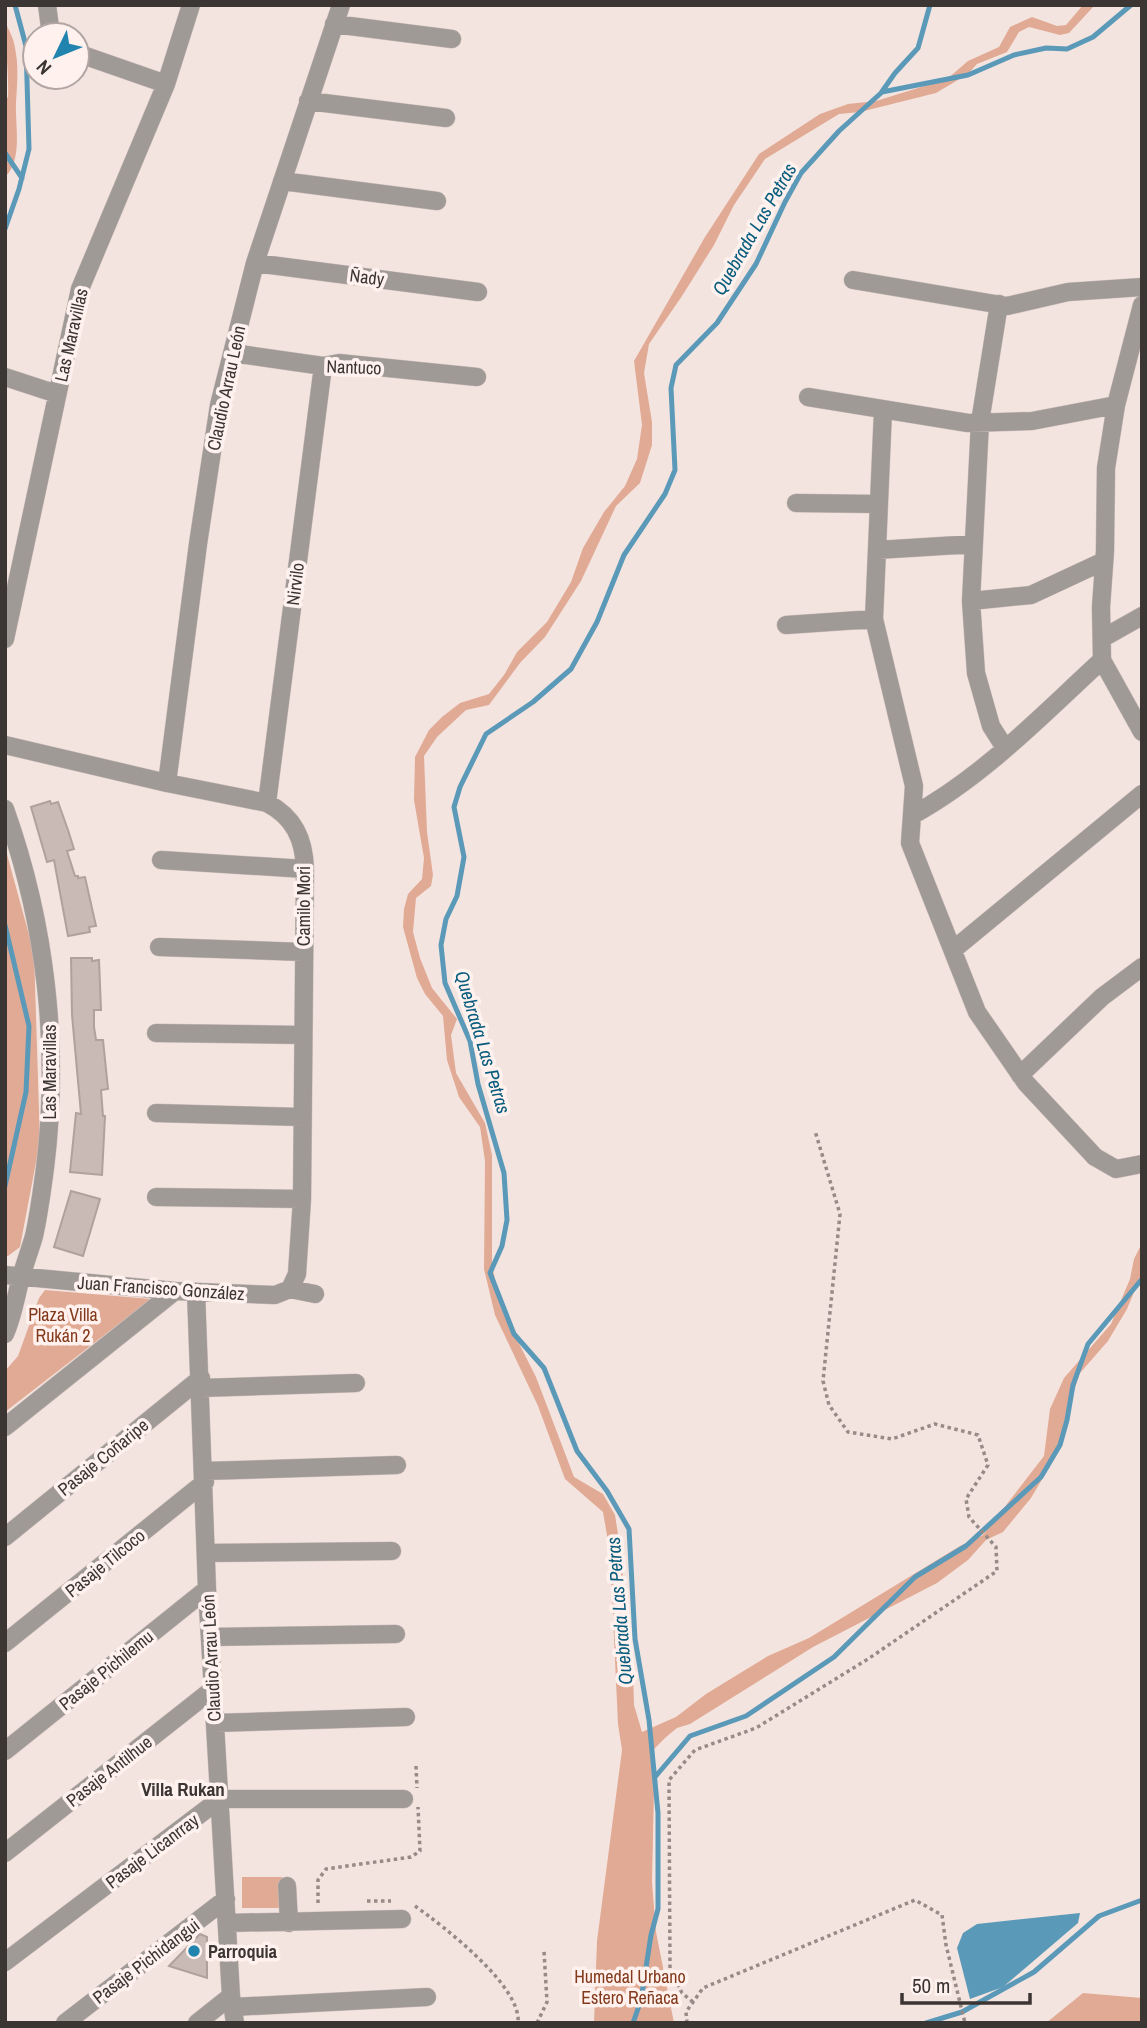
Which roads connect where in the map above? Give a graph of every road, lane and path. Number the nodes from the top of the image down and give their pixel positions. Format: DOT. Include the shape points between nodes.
graph roads {
  1 [pos="191,5"];
  2 [pos="341,5"];
  3 [pos="334,24"];
  4 [pos="452,39"];
  5 [pos="91,58"];
  6 [pos="166,84"];
  7 [pos="308,101"];
  8 [pos="446,118"];
  9 [pos="282,181"];
  10 [pos="437,201"];
  11 [pos="255,262"];
  12 [pos="853,280"];
  13 [pos="1142,287"];
  14 [pos="478,292"];
  15 [pos="999,304"];
  16 [pos="1142,305"];
  17 [pos="233,353"];
  18 [pos="323,366"];
  19 [pos="5,377"];
  20 [pos="477,377"];
  21 [pos="57,394"];
  22 [pos="808,397"];
  23 [pos="1116,405"];
  24 [pos="883,410"];
  25 [pos="980,422"];
  26 [pos="796,503"];
  27 [pos="879,504"];
  28 [pos="974,544"];
  29 [pos="877,550"];
  30 [pos="1104,561"];
  31 [pos="971,601"];
  32 [pos="1142,616"];
  33 [pos="874,620"];
  34 [pos="786,625"];
  35 [pos="1103,638"];
  36 [pos="5,639"];
  37 [pos="1102,660"];
  38 [pos="1142,732"];
  39 [pos="5,745"];
  40 [pos="1005,748"];
  41 [pos="167,783"];
  42 [pos="1142,794"];
  43 [pos="267,803"];
  44 [pos="5,809"];
  45 [pos="913,815"];
  46 [pos="161,860"];
  47 [pos="305,869"];
  48 [pos="159,947"];
  49 [pos="953,950"];
  50 [pos="303,952"];
  51 [pos="1142,967"];
  52 [pos="156,1033"];
  53 [pos="303,1035"];
  54 [pos="1020,1075"];
  55 [pos="156,1113"];
  56 [pos="302,1117"];
  57 [pos="815,1131"];
  58 [pos="1142,1164"];
  59 [pos="156,1197"];
  60 [pos="302,1199"];
  61 [pos="13,1276"];
  62 [pos="290,1289"];
  63 [pos="175,1291"];
  64 [pos="196,1292"];
  65 [pos="315,1294"];
  66 [pos="5,1334"];
  67 [pos="201,1383"];
  68 [pos="356,1383"];
  69 [pos="5,1427"];
  70 [pos="397,1465"];
  71 [pos="205,1476"];
  72 [pos="5,1537"];
  73 [pos="392,1550"];
  74 [pos="206,1553"];
  75 [pos="207,1589"];
  76 [pos="396,1634"];
  77 [pos="210,1637"];
  78 [pos="5,1643"];
  79 [pos="213,1689"];
  80 [pos="406,1717"];
  81 [pos="215,1723"];
  82 [pos="5,1751"];
  83 [pos="416,1766"];
  84 [pos="413,1797"];
  85 [pos="220,1799"];
  86 [pos="5,1853"];
  87 [pos="288,1895"];
  88 [pos="226,1899"];
  89 [pos="359,1901"];
  90 [pos="404,1908"];
  91 [pos="227,1923"];
  92 [pos="289,1923"];
  93 [pos="544,1951"];
  94 [pos="5,1962"];
  95 [pos="427,1997"];
  96 [pos="693,2001"];
  97 [pos="233,2009"];
  98 [pos="65,2023"];
  99 [pos="197,2023"];
  100 [pos="518,2023"];
  101 [pos="537,2023"];
  102 [pos="687,2023"];
  103 [pos="965,2023"];
  1 -- 6 [label="street, Las Maravillas"];
  2 -- 3 [label="street, Claudio Arrau León"];
  3 -- 4 [label="street"];
  3 -- 7 [label="street, Claudio Arrau León"];
  5 -- 6 [label="street"];
  6 -- 21 [label="street, Las Maravillas" via="80,289"];
  7 -- 8 [label="street"];
  7 -- 9 [label="street, Claudio Arrau León"];
  9 -- 10 [label="street"];
  9 -- 11 [label="street, Claudio Arrau León"];
  11 -- 14 [label="street, Ñady"];
  11 -- 17 [label="street, Claudio Arrau León"];
  12 -- 15 [label="street"];
  13 -- 15 [label="street" via="1068,292"];
  15 -- 25 [label="street"];
  16 -- 23 [label="street"];
  17 -- 18 [label="street, Nantuco"];
  17 -- 41 [label="street, Claudio Arrau León" via="219,405"];
  18 -- 20 [label="street, Nantuco" via="339,363"];
  18 -- 43 [label="street, Nirvilo"];
  19 -- 21 [label="street"];
  21 -- 36 [label="street, Las Maravillas"];
  22 -- 24 [label="street"];
  23 -- 25 [label="street" via="1032,421"];
  23 -- 30 [label="street" via="1107,468"];
  24 -- 25 [label="street"];
  24 -- 27 [label="street"];
  25 -- 28 [label="street"];
  26 -- 27 [label="street"];
  27 -- 29 [label="street"];
  28 -- 29 [label="street"];
  28 -- 31 [label="street"];
  29 -- 33 [label="street"];
  30 -- 31 [label="street" via="1031,596"];
  30 -- 35 [label="street"];
  31 -- 40 [label="street" via="975,673 991,726"];
  32 -- 35 [label="street"];
  33 -- 34 [label="street"];
  33 -- 45 [label="street" via="914,786"];
  35 -- 37 [label="street"];
  37 -- 38 [label="street"];
  37 -- 40 [label="street"];
  39 -- 41 [label="street, Camilo Mori"];
  40 -- 45 [label="street" via="942,799"];
  41 -- 43 [label="street, Camilo Mori"];
  42 -- 49 [label="street"];
  43 -- 47 [label="street, Camilo Mori" via="294,824"];
  44 -- 61 [label="street, Las Maravillas" via="38,930 51,1055 44,1179 34,1235"];
  45 -- 49 [label="street" via="910,843"];
  46 -- 47 [label="street"];
  47 -- 50 [label="street, Camilo Mori"];
  48 -- 50 [label="street"];
  49 -- 54 [label="street" via="978,1012"];
  50 -- 53 [label="street, Camilo Mori"];
  51 -- 54 [label="street" via="1102,997"];
  52 -- 53 [label="street"];
  53 -- 56 [label="street, Camilo Mori"];
  54 -- 58 [label="street" via="1095,1157 1116,1169"];
  55 -- 56 [label="street"];
  56 -- 60 [label="street, Camilo Mori"];
  57 -- 96 [label="path" via="840,1214 823,1381 829,1405 848,1432 892,1439 935,1424 978,1434 988,1465 967,1499 969,1517 996,1547 997,1571 868,1660 757,1728 695,1750 669,1780 670,1969 682,1993"];
  59 -- 60 [label="street"];
  60 -- 62 [label="street, Camilo Mori" via="298,1274"];
  61 -- 63 [label="street, Juan Francisco González"];
  61 -- 66 [label="street, Las Maravillas"];
  62 -- 64 [label="street, Juan Francisco González" via="275,1295"];
  62 -- 65 [label="street, Juan Francisco González"];
  63 -- 64 [label="street, Juan Francisco González"];
  63 -- 69 [label="street"];
  64 -- 67 [label="street, Claudio Arrau León"];
  67 -- 68 [label="street"];
  67 -- 71 [label="street, Claudio Arrau León"];
  67 -- 72 [label="street, Pasaje Coñaripe"];
  70 -- 71 [label="street"];
  71 -- 74 [label="street, Claudio Arrau León"];
  71 -- 78 [label="street, Pasaje Tilcoco"];
  73 -- 74 [label="street"];
  74 -- 75 [label="street, Claudio Arrau León"];
  75 -- 77 [label="street, Claudio Arrau León"];
  75 -- 82 [label="street, Pasaje Pichilemu"];
  76 -- 77 [label="street"];
  77 -- 79 [label="street, Claudio Arrau León"];
  79 -- 81 [label="street, Claudio Arrau León"];
  79 -- 86 [label="street, Pasaje Antilhue"];
  80 -- 81 [label="street"];
  81 -- 85 [label="street, Claudio Arrau León"];
  83 -- 84 [label="path"];
  84 -- 85 [label="street"];
  84 -- 87 [label="path" via="420,1851 411,1857 326,1869 318,1880 318,1903"];
  85 -- 88 [label="street, Claudio Arrau León"];
  85 -- 94 [label="street, Pasaje Licanrray"];
  87 -- 92 [label="street"];
  88 -- 91 [label="street, Claudio Arrau León"];
  88 -- 98 [label="street, Pasaje Pichidangui"];
  89 -- 90 [label="path"];
  90 -- 92 [label="street, Pasaje Pichidangui"];
  90 -- 100 [label="path" via="447,1929 475,1955 510,1995 519,2013"];
  91 -- 92 [label="street, Pasaje Pichidangui"];
  91 -- 97 [label="street, Claudio Arrau León"];
  93 -- 101 [label="path" via="547,2002"];
  95 -- 97 [label="street"];
  96 -- 102 [label="path" via="686,2012"];
  96 -- 103 [label="path" via="703,1987 915,1900 942,1914"];
  97 -- 99 [label="street"];
}
